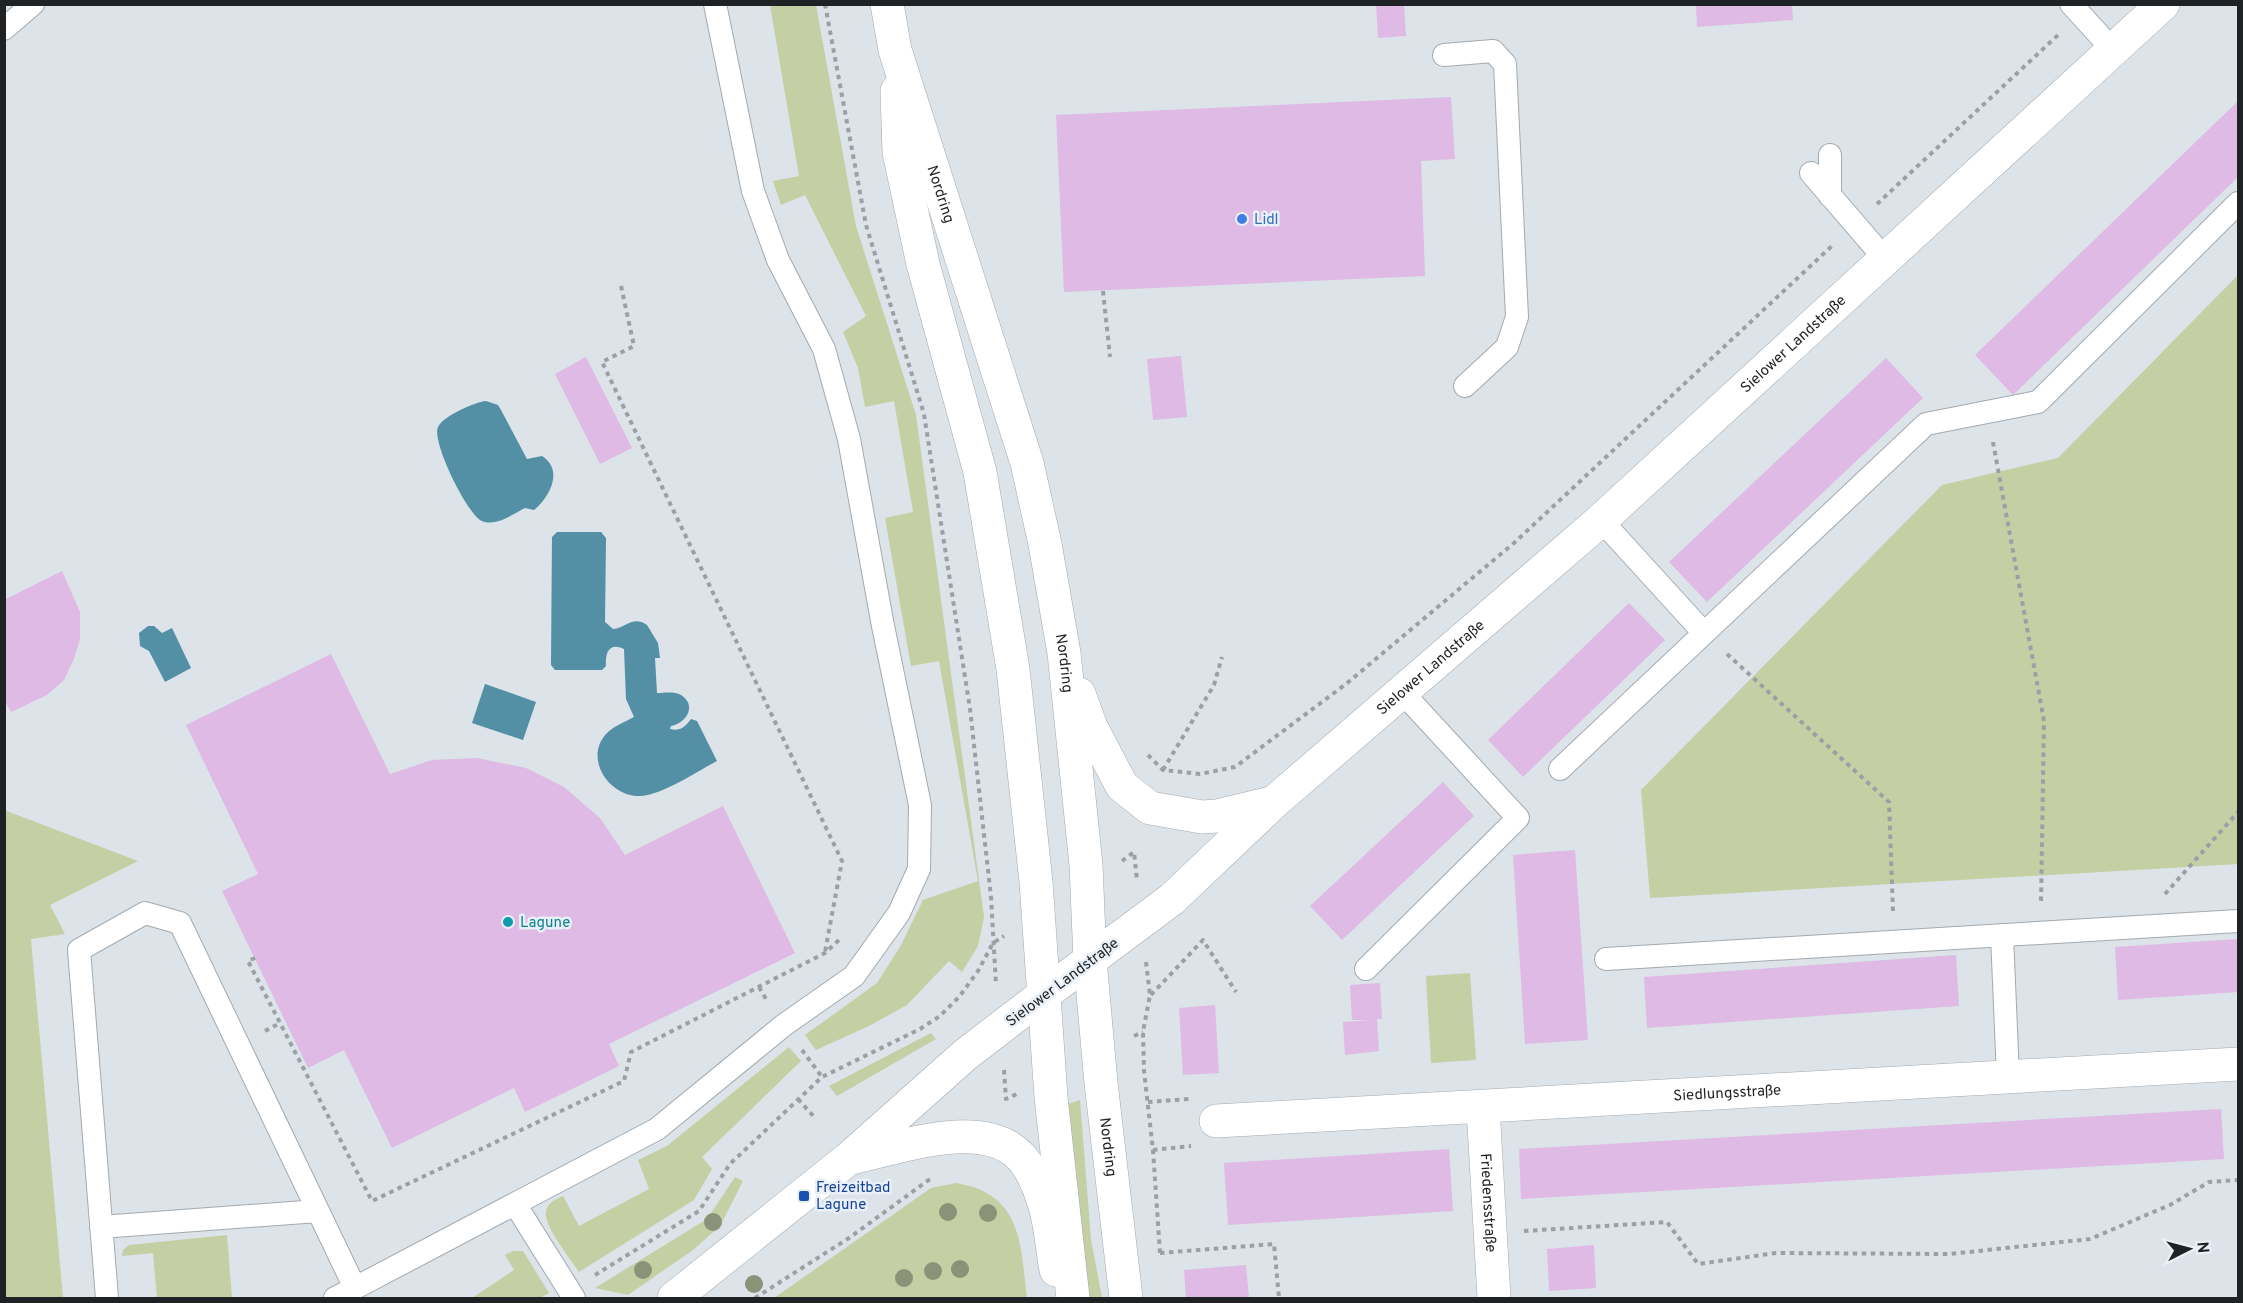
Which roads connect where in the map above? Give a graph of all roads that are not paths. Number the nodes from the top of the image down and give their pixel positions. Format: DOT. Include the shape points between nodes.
graph roads {
  1 [pos="33,4"];
  2 [pos="716,4"];
  3 [pos="887,4"];
  4 [pos="2163,4"];
  5 [pos="2076,9"];
  6 [pos="4,29"];
  7 [pos="895,50"];
  8 [pos="2113,50"];
  9 [pos="1444,55"];
  10 [pos="1830,155"];
  11 [pos="1811,173"];
  12 [pos="1830,196"];
  13 [pos="2238,204"];
  14 [pos="1885,259"];
  15 [pos="1465,386"];
  16 [pos="1600,520"];
  17 [pos="1703,632"];
  18 [pos="1064,653"];
  19 [pos="1402,692"];
  20 [pos="1560,769"];
  21 [pos="1273,802"];
  22 [pos="2238,921"];
  23 [pos="2002,935"];
  24 [pos="1605,959"];
  25 [pos="1090,960"];
  26 [pos="1366,969"];
  27 [pos="1043,995"];
  28 [pos="2238,1064"];
  29 [pos="2008,1077"];
  30 [pos="1483,1107"];
  31 [pos="1216,1121"];
  32 [pos="848,1159"];
  33 [pos="515,1204"];
  34 [pos="318,1211"];
  35 [pos="101,1227"];
  36 [pos="345,1294"];
  37 [pos="571,1295"];
  38 [pos="106,1299"];
  39 [pos="674,1299"];
  40 [pos="1060,1299"];
  41 [pos="1073,1299"];
  42 [pos="1126,1299"];
  43 [pos="1494,1299"];
  1 -- 6 [label="lane"];
  2 -- 33 [label="lane" via="753,191 778,260 824,349 849,439 920,805 919,869 899,913 854,976 784,1025 657,1129"];
  3 -- 7 [label="main road, Nordring"];
  4 -- 8 [label="main road, Sielower Landstraße"];
  5 -- 8 [label="lane"];
  7 -- 18 [label="main road, Nordring" via="1027,463"];
  7 -- 27 [label="main road, Nordring" via="898,152 923,264 980,472 1013,669 1036,882"];
  8 -- 14 [label="main road, Sielower Landstraße"];
  9 -- 15 [label="lane" via="1493,51 1505,64 1517,317 1508,347"];
  10 -- 12 [label="lane"];
  11 -- 12 [label="lane"];
  12 -- 14 [label="lane"];
  13 -- 17 [label="lane" via="2038,402 1926,424"];
  14 -- 16 [label="main road, Sielower Landstraße"];
  16 -- 17 [label="lane"];
  16 -- 19 [label="main road, Sielower Landstraße"];
  17 -- 20 [label="lane"];
  18 -- 21 [label="main road" via="1091,727 1122,786 1150,808 1202,817"];
  18 -- 25 [label="main road, Nordring" via="1086,866"];
  19 -- 21 [label="main road, Sielower Landstraße"];
  19 -- 26 [label="lane" via="1518,818"];
  21 -- 25 [label="main road, Sielower Landstraße" via="1172,899"];
  22 -- 23 [label="lane"];
  23 -- 24 [label="lane"];
  23 -- 29 [label="lane"];
  25 -- 27 [label="main road, Sielower Landstraße"];
  25 -- 42 [label="main road, Nordring"];
  27 -- 32 [label="main road, Sielower Landstraße" via="965,1056"];
  27 -- 41 [label="main road, Nordring"];
  28 -- 29 [label="main road, Siedlungsstraße"];
  29 -- 30 [label="main road, Siedlungsstraße"];
  30 -- 31 [label="main road, Siedlungsstraße"];
  30 -- 43 [label="main road, Friedensstraße"];
  32 -- 39 [label="main road, Sielower Landstraße"];
  32 -- 40 [label="main road" via="951,1136 991,1140 1011,1148 1036,1181 1046,1209"];
  33 -- 36 [label="lane"];
  33 -- 37 [label="lane"];
  34 -- 35 [label="lane"];
  34 -- 35 [label="lane" via="180,923 145,913 79,950"];
  34 -- 36 [label="lane"];
  35 -- 38 [label="lane"];
}
